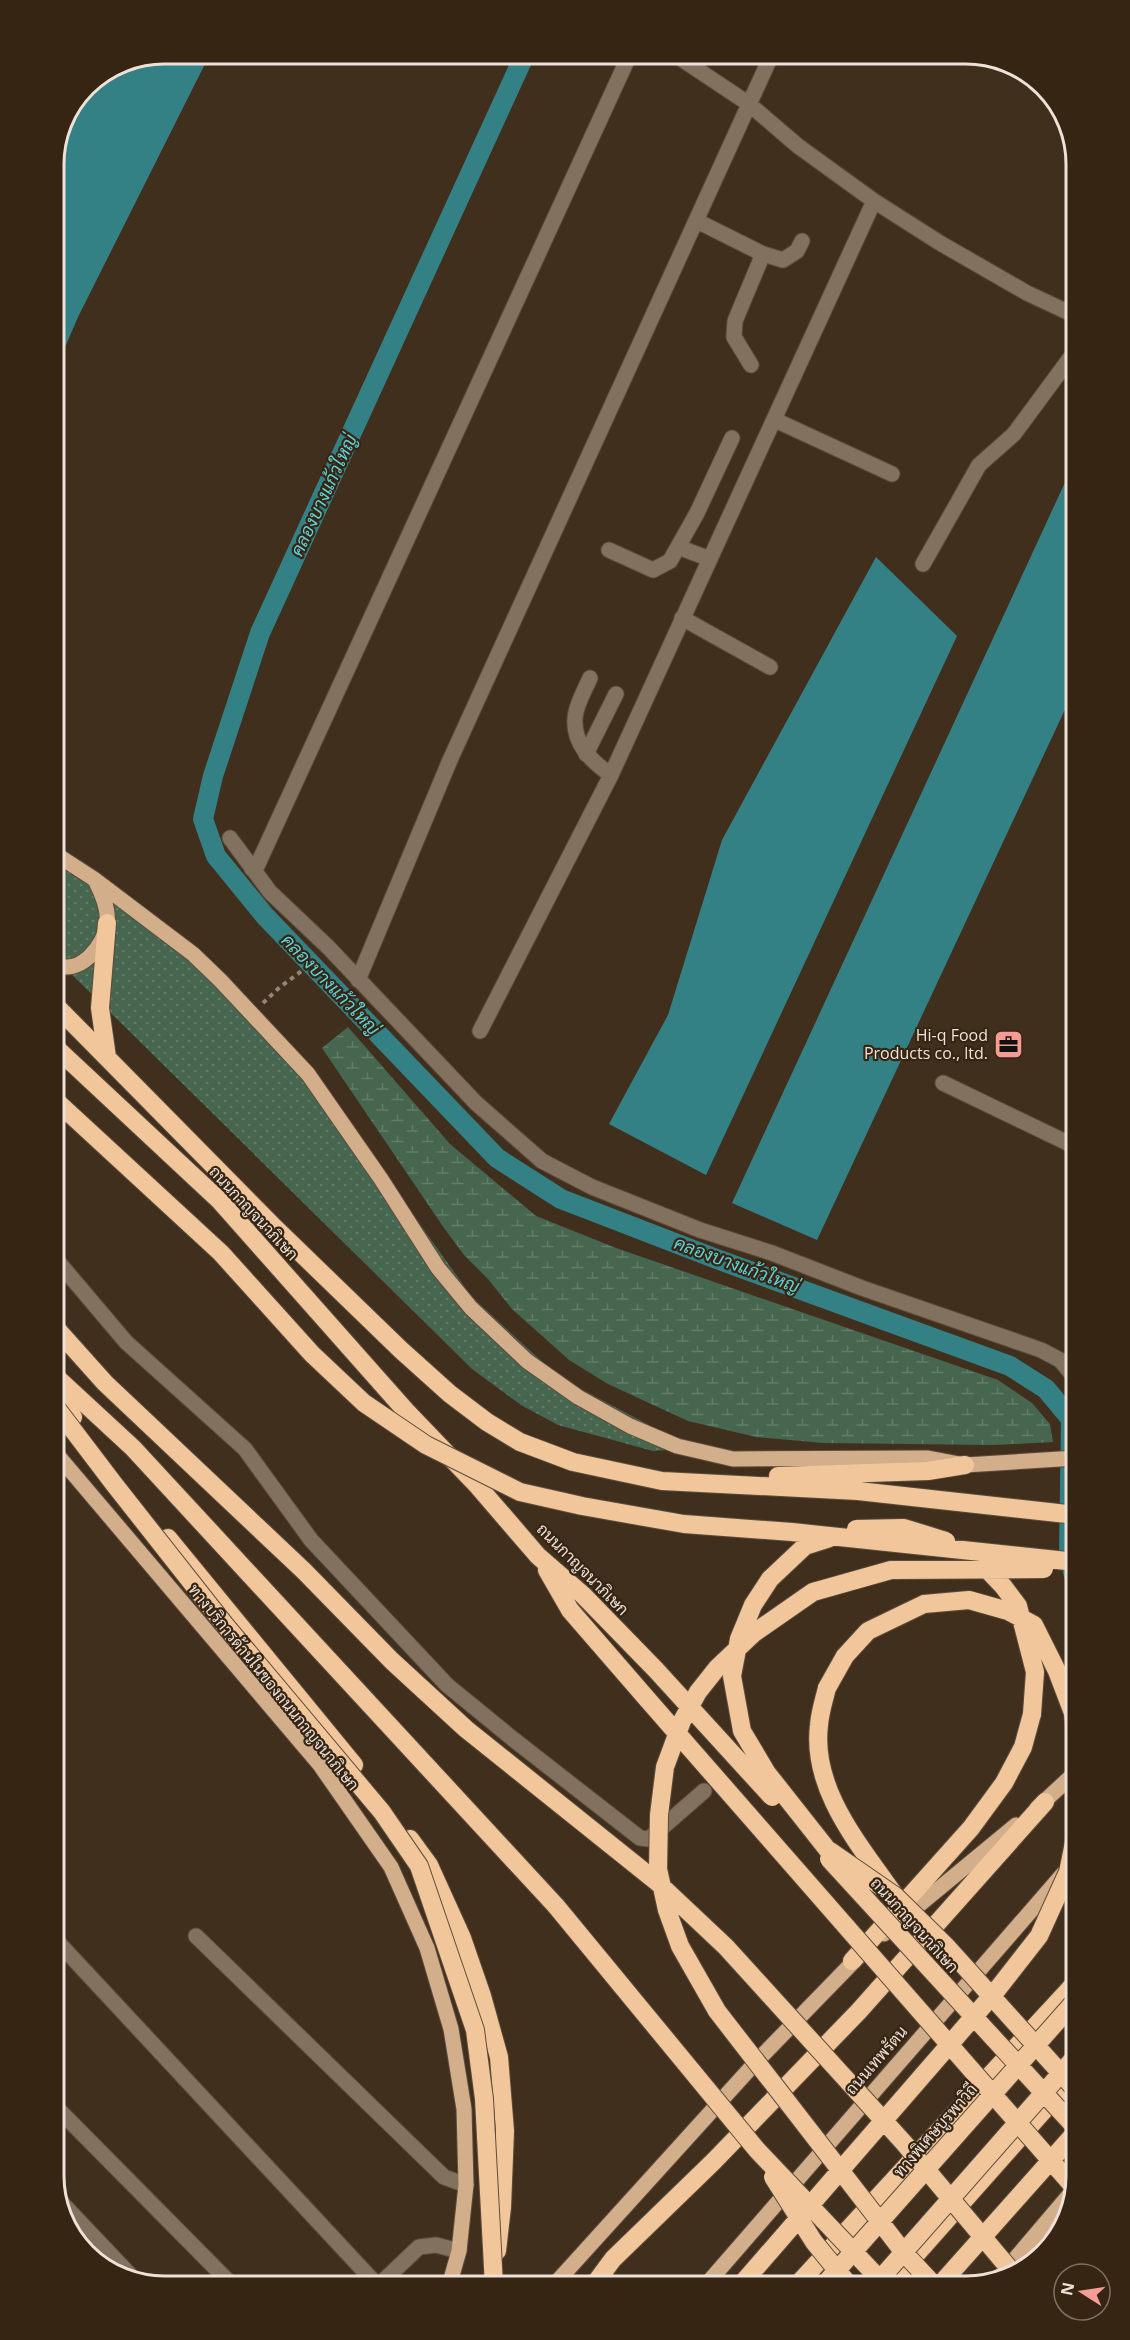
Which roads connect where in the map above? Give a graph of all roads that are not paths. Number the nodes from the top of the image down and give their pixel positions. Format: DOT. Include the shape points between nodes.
graph roads {
  1 [pos="625,65"];
  2 [pos="690,65"];
  3 [pos="767,65"];
  4 [pos="749,104"];
  5 [pos="874,201"];
  6 [pos="697,221"];
  7 [pos="802,241"];
  8 [pos="763,255"];
  9 [pos="1066,311"];
  10 [pos="1066,364"];
  11 [pos="751,365"];
  12 [pos="775,420"];
  13 [pos="732,438"];
  14 [pos="892,474"];
  15 [pos="678,546"];
  16 [pos="609,550"];
  17 [pos="710,559"];
  18 [pos="923,564"];
  19 [pos="682,618"];
  20 [pos="770,667"];
  21 [pos="590,678"];
  22 [pos="616,694"];
  23 [pos="586,754"];
  24 [pos="611,775"];
  25 [pos="230,838"];
  26 [pos="65,860"];
  27 [pos="252,869"];
  28 [pos="94,879"];
  29 [pos="107,923"];
  30 [pos="65,967"];
  31 [pos="357,980"];
  32 [pos="65,1015"];
  33 [pos="480,1031"];
  34 [pos="65,1056"];
  35 [pos="107,1057"];
  36 [pos="943,1083"];
  37 [pos="65,1109"];
  38 [pos="1066,1141"];
  39 [pos="64,1269"];
  40 [pos="64,1338"];
  41 [pos="1066,1367"];
  42 [pos="64,1385"];
  43 [pos="64,1405"];
  44 [pos="64,1419"];
  45 [pos="1066,1459"];
  46 [pos="64,1463"];
  47 [pos="965,1465"];
  48 [pos="662,1481"];
  49 [pos="1066,1514"];
  50 [pos="538,1556"];
  51 [pos="1066,1561"];
  52 [pos="1066,1569"];
  53 [pos="1066,1695"];
  54 [pos="1066,1782"];
  55 [pos="704,1791"];
  56 [pos="1045,1802"];
  57 [pos="1066,1871"];
  58 [pos="1066,1876"];
  59 [pos="895,1896"];
  60 [pos="196,1936"];
  61 [pos="64,1949"];
  62 [pos="852,1961"];
  63 [pos="1066,1993"];
  64 [pos="1066,2011"];
  65 [pos="1066,2067"];
  66 [pos="1066,2079"];
  67 [pos="1066,2085"];
  68 [pos="64,2115"];
  69 [pos="1066,2119"];
  70 [pos="1066,2141"];
  71 [pos="757,2150"];
  72 [pos="1066,2178"];
  73 [pos="466,2185"];
  74 [pos="1060,2207"];
  75 [pos="72,2214"];
  76 [pos="459,2251"];
  77 [pos="1021,2258"];
  78 [pos="1013,2263"];
  79 [pos="121,2265"];
  80 [pos="222,2275"];
  81 [pos="368,2275"];
  82 [pos="389,2275"];
  83 [pos="452,2275"];
  84 [pos="493,2275"];
  85 [pos="495,2275"];
  86 [pos="563,2276"];
  87 [pos="601,2276"];
  88 [pos="714,2276"];
  89 [pos="749,2276"];
  90 [pos="805,2276"];
  91 [pos="833,2276"];
  92 [pos="842,2276"];
  93 [pos="877,2276"];
  94 [pos="883,2276"];
  95 [pos="896,2276"];
  96 [pos="927,2276"];
  97 [pos="946,2276"];
  1 -- 27 [label="street" via="257,866"];
  2 -- 4 [label="street"];
  3 -- 4 [label="street"];
  4 -- 5 [label="street" via="798,146"];
  4 -- 6 [label="street"];
  5 -- 9 [label="street" via="1027,293"];
  5 -- 12 [label="street"];
  6 -- 8 [label="street"];
  6 -- 31 [label="street" via="450,760"];
  7 -- 8 [label="street" via="783,260"];
  8 -- 11 [label="street" via="735,321 734,337"];
  10 -- 18 [label="street" via="1014,434 979,465"];
  12 -- 14 [label="street"];
  12 -- 17 [label="street"];
  13 -- 15 [label="street"];
  15 -- 16 [label="street" via="670,561 653,570"];
  15 -- 17 [label="street"];
  17 -- 19 [label="street"];
  19 -- 20 [label="street"];
  19 -- 24 [label="street"];
  21 -- 23 [label="street" via="575,720"];
  22 -- 23 [label="street"];
  23 -- 24 [label="street"];
  24 -- 33 [label="street"];
  25 -- 27 [label="street"];
  26 -- 28 [label="main road"];
  27 -- 31 [label="street"];
  28 -- 29 [label="main road" via="103,897"];
  28 -- 47 [label="main road" via="193,954 251,1013 314,1083 438,1268 471,1308 526,1361 578,1398 677,1446 733,1459 928,1458"];
  29 -- 30 [label="main road" via="94,954 79,965"];
  29 -- 35 [label="highway" via="100,1008"];
  31 -- 41 [label="street" via="491,1117 542,1161 592,1187 700,1230 1041,1350"];
  32 -- 35 [label="highway"];
  34 -- 50 [label="highway, ถนนกาญจนาภิเษก" via="220,1201"];
  35 -- 48 [label="highway" via="275,1228 450,1394 520,1442 573,1462"];
  36 -- 38 [label="street"];
  37 -- 51 [label="highway, bridge" via="221,1252 312,1354 364,1403 426,1445 520,1492 684,1524"];
  39 -- 55 [label="street" via="126,1342 245,1449 311,1540 447,1685 513,1739 640,1838 649,1839"];
  40 -- 78 [label="highway, bridge" via="105,1383 304,1571 392,1661 466,1729 657,1882 726,1947"];
  42 -- 71 [label="highway, bridge" via="133,1448 556,1906"];
  43 -- 85 [label="highway" via="106,1462 357,1769 429,1865 462,1938 499,2057 506,2131"];
  44 -- 84 [label="highway, bridge" via="225,1626 382,1812 419,1866 475,2030 484,2099"];
  45 -- 47 [label="main road"];
  46 -- 73 [label="main road, ทางบริการด้านในของถนนกาญจนาภิเษก" via="320,1765 391,1867 427,1948 451,2029 464,2109"];
  47 -- 48 [label="highway" via="928,1471"];
  48 -- 49 [label="highway" via="858,1491"];
  50 -- 69 [label="highway, ถนนกาญจนาภิเษก, bridge" via="583,1595 656,1670"];
  50 -- 72 [label="highway, bridge" via="570,1610"];
  52 -- 96 [label="highway, bridge" via="891,1570 813,1592 754,1633 717,1668 682,1721 665,1767 658,1869 680,1946 717,2011 904,2254"];
  53 -- 59 [label="highway, bridge" via="1034,1625 1008,1611 969,1600 924,1604 868,1631 845,1656 827,1688 819,1726 820,1761 827,1789 846,1824"];
  54 -- 56 [label="main road"];
  56 -- 62 [label="main road"];
  56 -- 87 [label="highway" via="851,2019"];
  57 -- 88 [label="main road, ถนนเทพรัตน"];
  58 -- 89 [label="highway, bridge" via="1039,1936 996,1991"];
  59 -- 62 [label="highway, bridge" via="827,1849 767,1773 742,1731 732,1676 739,1639 753,1605 770,1579 806,1546 857,1529 904,1528 941,1538 978,1560 1017,1606 1035,1672 1032,1714 1023,1747 1004,1783 971,1828"];
  59 -- 66 [label="highway, bridge" via="947,1947"];
  60 -- 73 [label="street" via="444,2177"];
  61 -- 81 [label="street"];
  62 -- 86 [label="main road"];
  63 -- 90 [label="highway"];
  64 -- 91 [label="highway, ทางพิเศษบูรพาวิถี, bridge"];
  65 -- 94 [label="highway, bridge"];
  67 -- 95 [label="highway"];
  68 -- 80 [label="street"];
  70 -- 97 [label="highway, bridge"];
  71 -- 92 [label="highway, bridge" via="814,2242"];
  71 -- 93 [label="highway, bridge"];
  73 -- 76 [label="main road, ทางบริการด้านในของถนนกาญจนาภิเษก"];
  74 -- 77 [label="main road"];
  75 -- 79 [label="street"];
  76 -- 82 [label="street" via="436,2245 419,2247"];
  76 -- 83 [label="main road, ทางบริการด้านในของถนนกาญจนาภิเษก"];
}
